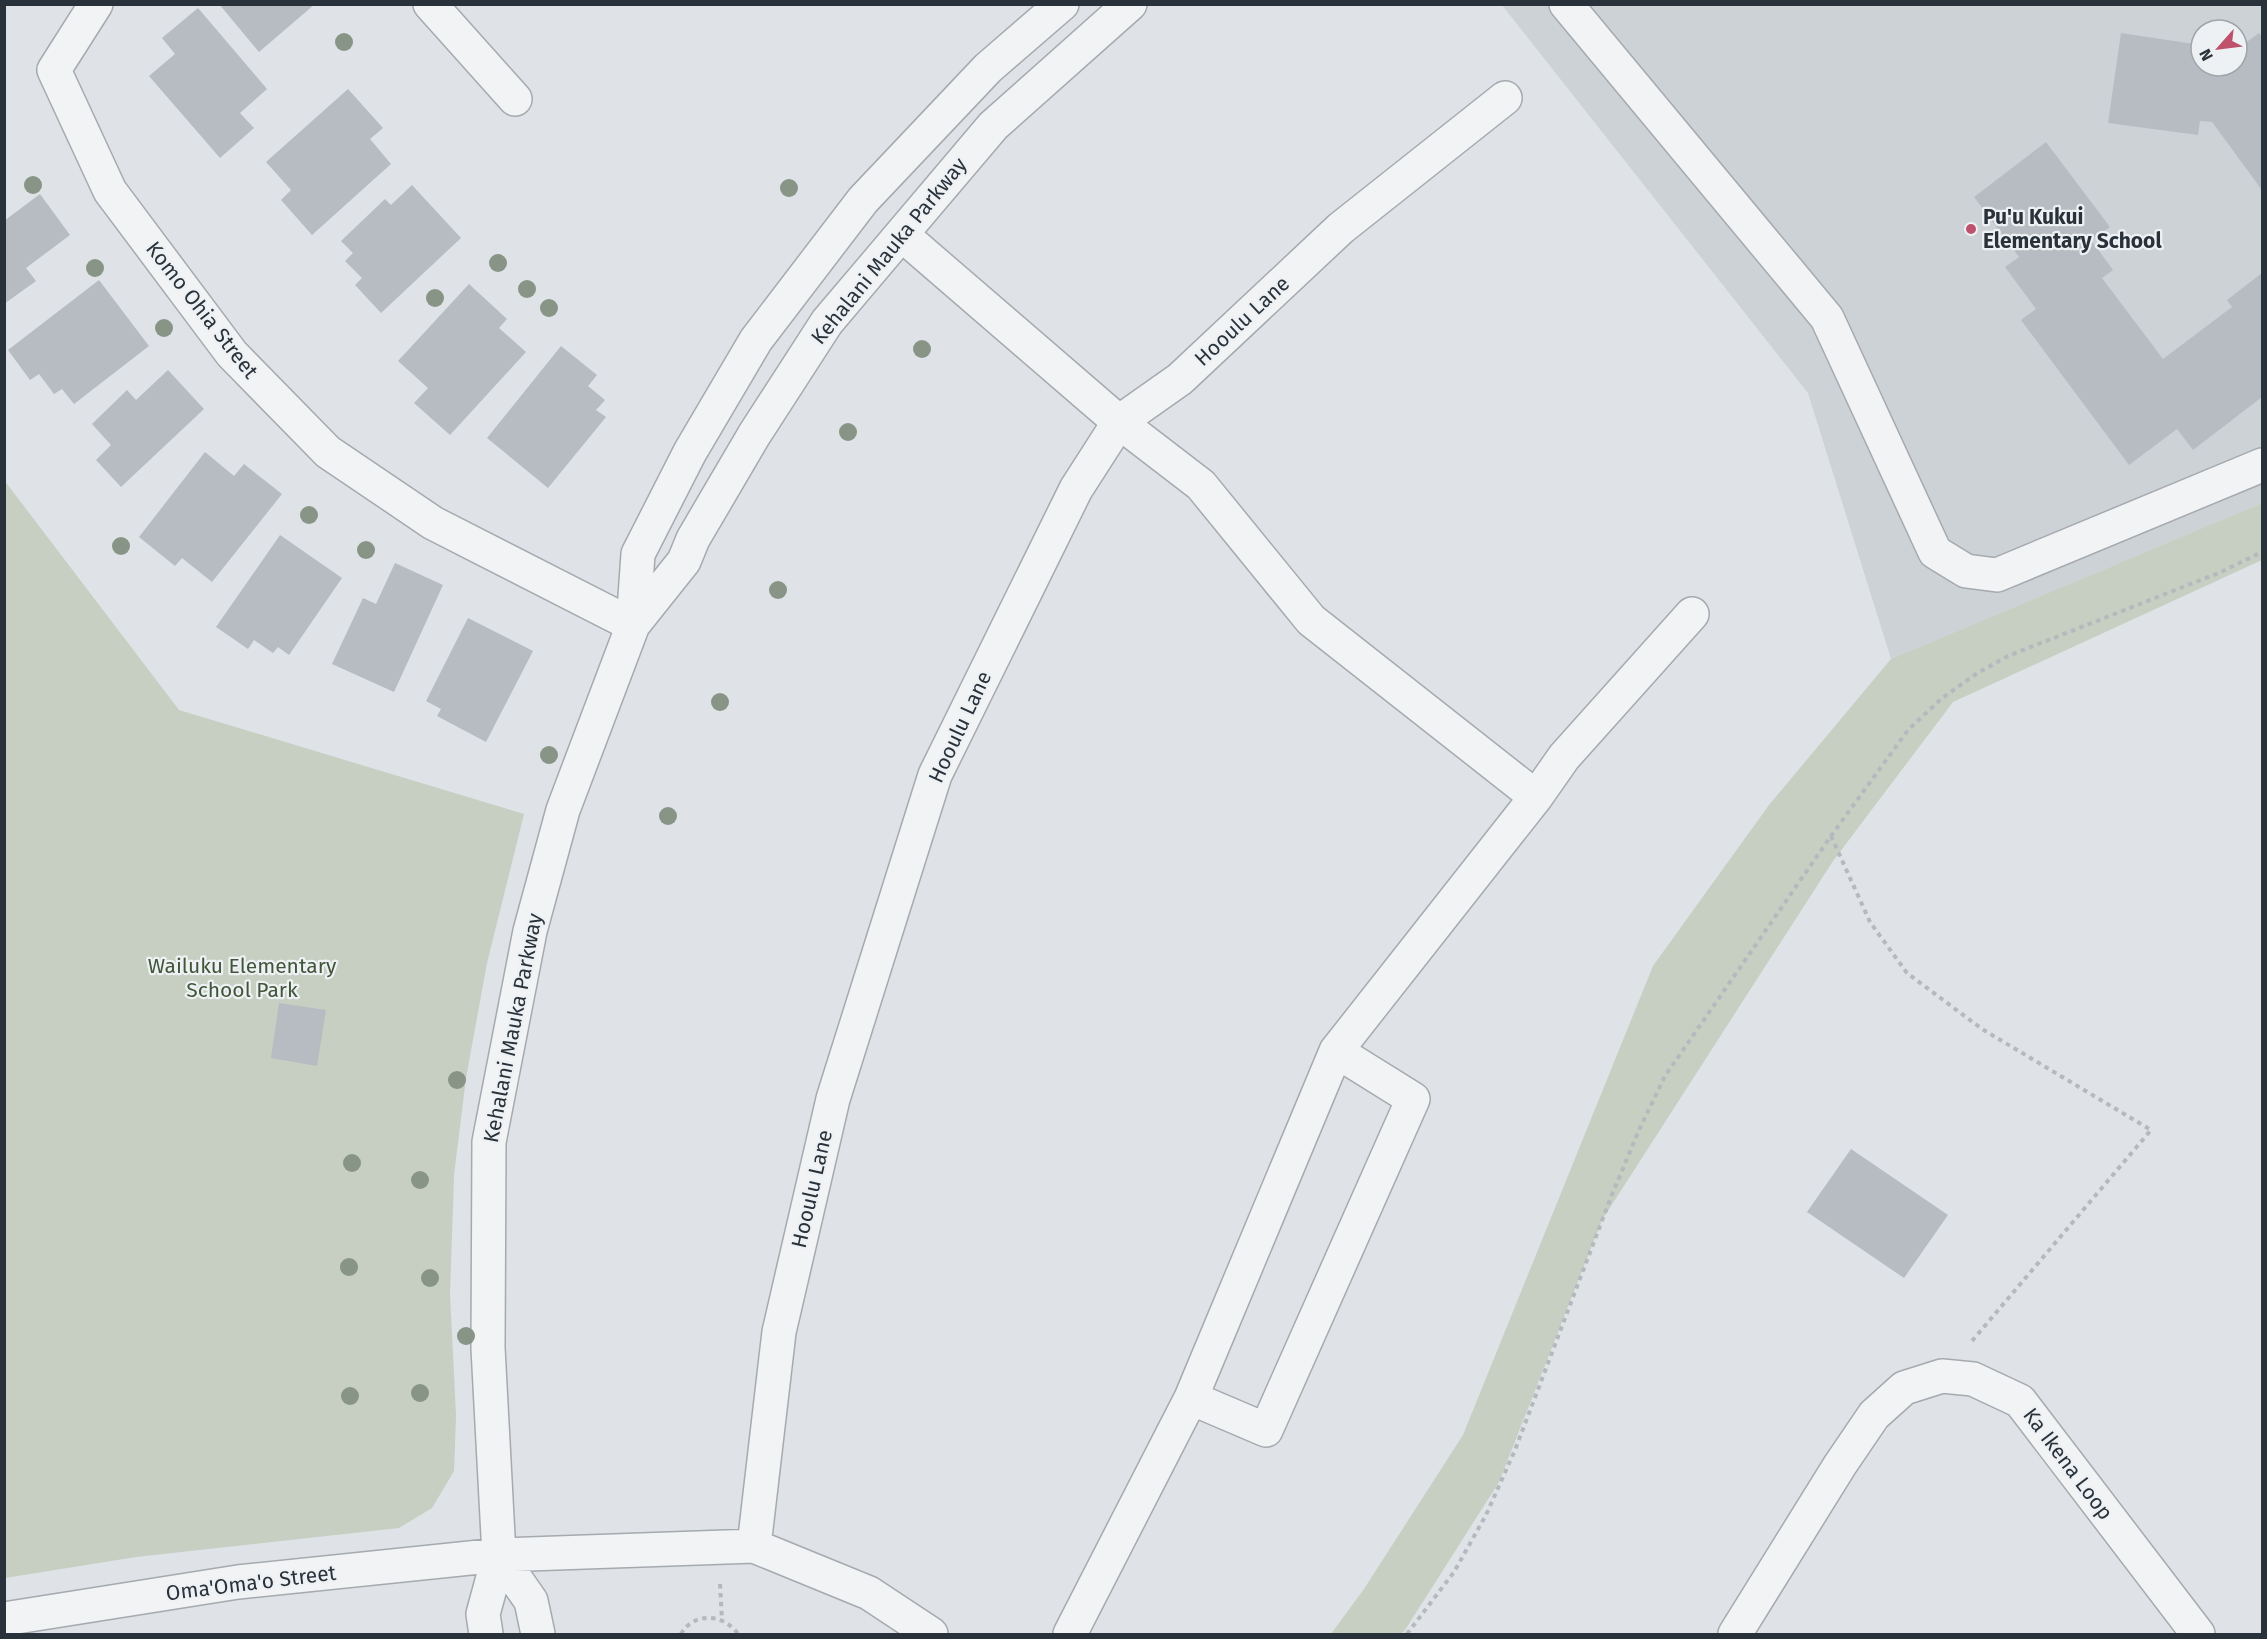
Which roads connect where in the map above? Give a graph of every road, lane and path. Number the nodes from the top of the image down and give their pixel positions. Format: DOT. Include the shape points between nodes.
graph roads {
  1 [pos="96,4"];
  2 [pos="430,4"];
  3 [pos="1062,4"];
  4 [pos="1130,4"];
  5 [pos="1566,4"];
  6 [pos="1505,98"];
  7 [pos="515,99"];
  8 [pos="915,246"];
  9 [pos="1119,422"];
  10 [pos="2262,465"];
  11 [pos="2262,552"];
  12 [pos="1692,614"];
  13 [pos="633,625"];
  14 [pos="1536,797"];
  15 [pos="1831,836"];
  16 [pos="1336,1051"];
  17 [pos="1942,1376"];
  18 [pos="1191,1398"];
  19 [pos="754,1546"];
  20 [pos="500,1555"];
  21 [pos="21,1623"];
  22 [pos="486,1635"];
  23 [pos="538,1635"];
  24 [pos="681,1635"];
  25 [pos="738,1635"];
  26 [pos="931,1635"];
  27 [pos="1070,1635"];
  28 [pos="1407,1635"];
  29 [pos="1735,1635"];
  30 [pos="2198,1635"];
  1 -- 13 [label="street, Komo Ohia Street" via="54,70 110,190 232,354 328,452 433,524"];
  2 -- 7 [label="street"];
  3 -- 13 [label="street, Kehalani Mauka Parkway" via="988,68 863,200 756,339 690,452 638,554"];
  4 -- 13 [label="street, Kehalani Mauka Parkway" via="993,126 827,322 754,435 684,561"];
  5 -- 10 [label="street" via="1827,318 1935,552 1966,571 1997,575"];
  6 -- 9 [label="street, Hooulu Lane" via="1341,228 1180,378"];
  8 -- 9 [label="street"];
  9 -- 14 [label="street" via="1201,485 1311,620"];
  9 -- 19 [label="street, Hooulu Lane" via="1076,489 935,775 833,1100 779,1332"];
  11 -- 15 [label="path" via="2221,572 2007,656 1976,674 1908,730"];
  12 -- 14 [label="street" via="1564,757"];
  13 -- 20 [label="street, Kehalani Mauka Parkway" via="563,810 530,931 489,1142 488,1348"];
  14 -- 16 [label="street"];
  15 -- 17 [label="path" via="1870,922 1907,973 1983,1029 2151,1130"];
  15 -- 28 [label="path" via="1665,1076 1611,1197 1515,1450 1486,1515 1454,1572"];
  16 -- 18 [label="street"];
  16 -- 18 [label="street" via="1413,1099 1266,1430"];
  17 -- 29 [label="street, Ka Ikena Loop" via="1904,1388 1874,1415"];
  17 -- 30 [label="street, Ka Ikena Loop" via="1973,1379 2020,1401"];
  18 -- 27 [label="street"];
  19 -- 20 [label="street, Oma'Oma'o Street"];
  19 -- 26 [label="street" via="869,1593"];
  20 -- 21 [label="street, Oma'Oma'o Street" via="238,1582"];
  20 -- 22 [label="street, Kehalani Mauka Parkway" via="483,1614"];
  20 -- 23 [label="street" via="531,1601"];
  24 -- 25 [label="path" via="692,1622 711,1617 730,1625"];
}
